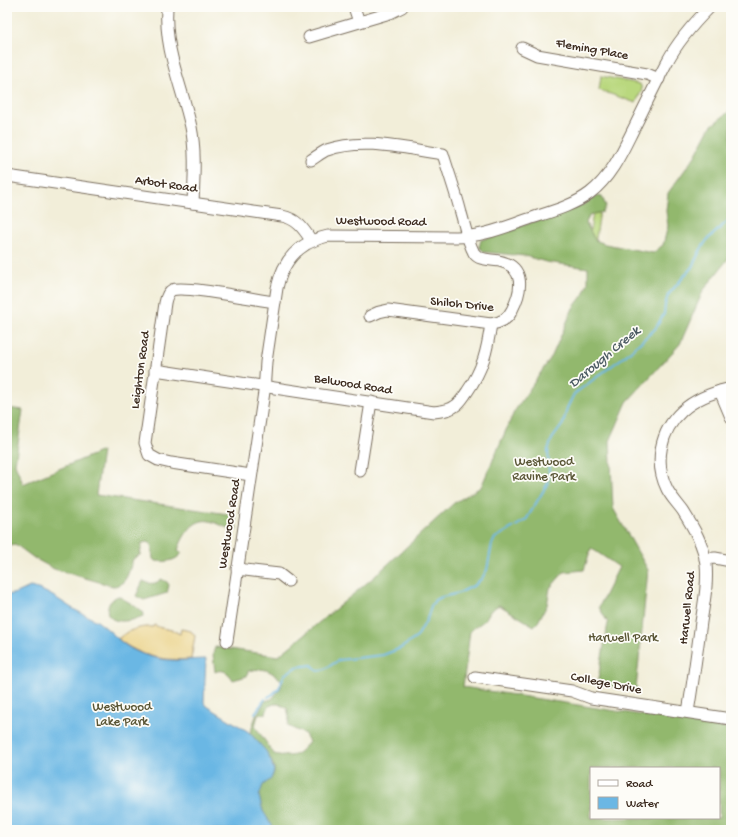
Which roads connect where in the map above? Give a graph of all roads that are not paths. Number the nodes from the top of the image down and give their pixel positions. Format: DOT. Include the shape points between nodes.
graph roads {
  1 [pos="166,7"];
  2 [pos="354,7"];
  3 [pos="402,7"];
  4 [pos="710,7"];
  5 [pos="359,22"];
  6 [pos="309,37"];
  7 [pos="522,48"];
  8 [pos="659,79"];
  9 [pos="311,160"];
  10 [pos="7,176"];
  11 [pos="193,203"];
  12 [pos="467,237"];
  13 [pos="311,240"];
  14 [pos="275,302"];
  15 [pos="370,316"];
  16 [pos="491,324"];
  17 [pos="155,370"];
  18 [pos="264,386"];
  19 [pos="726,389"];
  20 [pos="371,402"];
  21 [pos="731,417"];
  22 [pos="360,471"];
  23 [pos="252,475"];
  24 [pos="705,559"];
  25 [pos="731,560"];
  26 [pos="237,569"];
  27 [pos="288,581"];
  28 [pos="227,641"];
  29 [pos="475,677"];
  30 [pos="688,712"];
  31 [pos="731,719"];
  1 -- 11 [label="street" via="170,55 192,129 195,169"];
  2 -- 5 [label="street"];
  3 -- 5 [label="street"];
  4 -- 8 [label="street, Westwood Road" via="680,41"];
  5 -- 6 [label="street"];
  7 -- 8 [label="street, Fleming Place" via="537,55 647,74"];
  8 -- 12 [label="street, Westwood Road" via="617,161 591,192 563,207 493,232"];
  9 -- 12 [label="street" via="326,150 360,144 443,154"];
  10 -- 11 [label="street, Arbot Road"];
  11 -- 13 [label="street, Arbot Road" via="287,217 300,224"];
  12 -- 13 [label="street, Westwood Road" via="337,235"];
  12 -- 16 [label="street, Shiloh Drive" via="476,255 508,265 520,280 520,290 512,312 502,322"];
  13 -- 14 [label="street, Westwood Road" via="288,261 279,279"];
  14 -- 17 [label="street, Leighton Road" via="173,290 164,303"];
  14 -- 18 [label="street, Westwood Road"];
  15 -- 16 [label="street, Shiloh Drive" via="388,310"];
  16 -- 20 [label="street, Belwood Road" via="483,364 475,381 456,406 446,411 434,412"];
  17 -- 18 [label="street, Belwood Road"];
  17 -- 23 [label="street, Leighton Road" via="145,443 149,455 171,463"];
  18 -- 20 [label="street, Belwood Road"];
  18 -- 23 [label="street, Westwood Road"];
  19 -- 21 [label="street"];
  19 -- 24 [label="street, Harwell Road" via="699,400 682,411 666,433 660,455 662,478 694,530"];
  20 -- 22 [label="street"];
  23 -- 26 [label="street, Westwood Road"];
  24 -- 25 [label="street"];
  24 -- 30 [label="street, Harwell Road" via="705,595"];
  26 -- 27 [label="street" via="279,574"];
  26 -- 28 [label="street, Westwood Road"];
  29 -- 30 [label="street, College Drive"];
  30 -- 31 [label="street, College Drive"];
}
